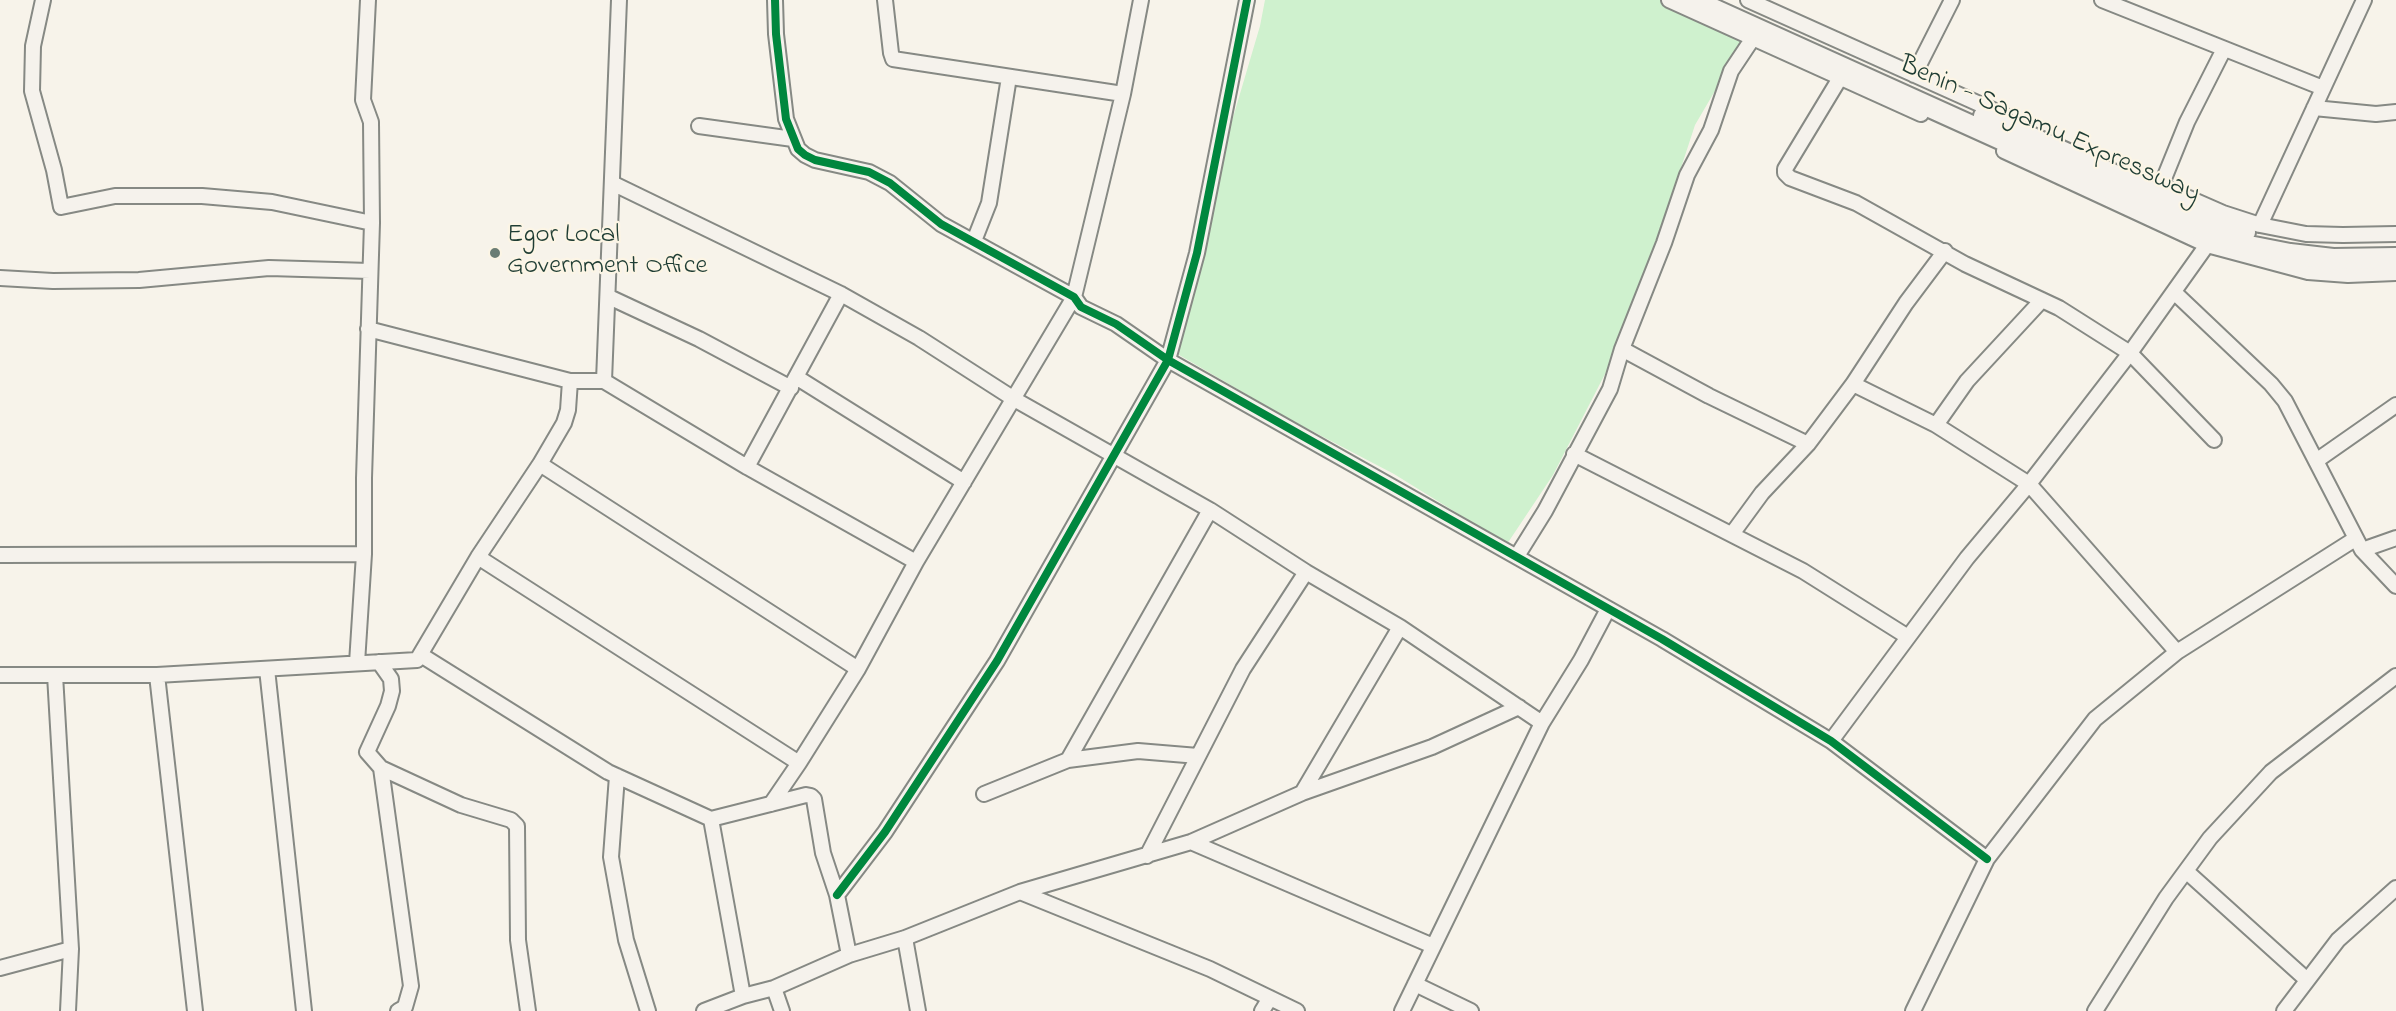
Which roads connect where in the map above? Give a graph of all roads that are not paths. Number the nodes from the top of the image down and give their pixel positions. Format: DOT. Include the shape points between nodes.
graph roads {
  1 [pos="43,0"];
  2 [pos="368,0"];
  3 [pos="619,0"];
  4 [pos="776,0"];
  5 [pos="885,0"];
  6 [pos="1141,0"];
  7 [pos="1247,0"];
  8 [pos="1669,0"];
  9 [pos="1693,0"];
  10 [pos="1726,0"];
  11 [pos="1748,0"];
  12 [pos="1952,0"];
  13 [pos="2102,0"];
  14 [pos="2364,0"];
  15 [pos="1753,38"];
  16 [pos="2223,49"];
  17 [pos="1914,75"];
  18 [pos="1009,77"];
  19 [pos="1840,78"];
  20 [pos="2323,88"];
  21 [pos="1123,94"];
  22 [pos="2314,108"];
  23 [pos="2396,112"];
  24 [pos="699,126"];
  25 [pos="794,139"];
  26 [pos="612,183"];
  27 [pos="2161,186"];
  28 [pos="372,223"];
  29 [pos="2260,225"];
  30 [pos="2396,234"];
  31 [pos="974,240"];
  32 [pos="2207,245"];
  33 [pos="2396,245"];
  34 [pos="1945,251"];
  35 [pos="2396,258"];
  36 [pos="370,272"];
  37 [pos="2396,273"];
  38 [pos="0,278"];
  39 [pos="2174,292"];
  40 [pos="841,294"];
  41 [pos="609,297"];
  42 [pos="1074,297"];
  43 [pos="2042,300"];
  44 [pos="368,329"];
  45 [pos="1622,349"];
  46 [pos="2130,353"];
  47 [pos="1167,360"];
  48 [pos="570,381"];
  49 [pos="604,381"];
  50 [pos="794,382"];
  51 [pos="1853,384"];
  52 [pos="1014,399"];
  53 [pos="2396,405"];
  54 [pos="1936,425"];
  55 [pos="2214,440"];
  56 [pos="1808,444"];
  57 [pos="1574,453"];
  58 [pos="1113,454"];
  59 [pos="2316,461"];
  60 [pos="540,464"];
  61 [pos="747,467"];
  62 [pos="964,482"];
  63 [pos="2030,484"];
  64 [pos="1210,510"];
  65 [pos="1732,534"];
  66 [pos="2396,538"];
  67 [pos="2358,545"];
  68 [pos="364,554"];
  69 [pos="0,555"];
  70 [pos="1517,556"];
  71 [pos="478,557"];
  72 [pos="916,562"];
  73 [pos="1306,572"];
  74 [pos="2396,586"];
  75 [pos="1608,609"];
  76 [pos="1400,627"];
  77 [pos="1908,637"];
  78 [pos="2177,652"];
  79 [pos="421,655"];
  80 [pos="380,662"];
  81 [pos="357,663"];
  82 [pos="267,669"];
  83 [pos="858,669"];
  84 [pos="0,675"];
  85 [pos="55,675"];
  86 [pos="157,675"];
  87 [pos="2396,676"];
  88 [pos="1519,707"];
  89 [pos="1542,723"];
  90 [pos="1831,741"];
  91 [pos="1198,756"];
  92 [pos="1068,760"];
  93 [pos="799,763"];
  94 [pos="381,768"];
  95 [pos="617,776"];
  96 [pos="1302,793"];
  97 [pos="984,794"];
  98 [pos="771,804"];
  99 [pos="711,819"];
  100 [pos="1191,842"];
  101 [pos="1147,856"];
  102 [pos="1987,859"];
  103 [pos="2186,871"];
  104 [pos="2396,888"];
  105 [pos="1020,892"];
  106 [pos="837,895"];
  107 [pos="905,938"];
  108 [pos="1433,946"];
  109 [pos="70,950"];
  110 [pos="849,955"];
  111 [pos="0,968"];
  112 [pos="2307,980"];
  113 [pos="1415,984"];
  114 [pos="774,988"];
  115 [pos="743,996"];
  116 [pos="1270,998"];
  117 [pos="2289,1009"];
  118 [pos="69,1011"];
  119 [pos="195,1011"];
  120 [pos="304,1011"];
  121 [pos="398,1011"];
  122 [pos="528,1011"];
  123 [pos="648,1011"];
  124 [pos="704,1011"];
  125 [pos="782,1011"];
  126 [pos="918,1011"];
  127 [pos="1262,1011"];
  128 [pos="1297,1011"];
  129 [pos="1402,1011"];
  130 [pos="1471,1011"];
  131 [pos="1913,1011"];
  132 [pos="2095,1011"];
  1 -- 28 [label="street" via="33,46 32,91 61,207 115,196 202,196 272,202"];
  2 -- 28 [label="street" via="363,100 371,122"];
  3 -- 26 [label="street"];
  4 -- 25 [label="street" via="786,119"];
  5 -- 18 [label="street" via="893,58"];
  6 -- 21 [label="street"];
  7 -- 47 [label="street" via="1197,252"];
  8 -- 15 [label="street"];
  9 -- 35 [label="highway, Benin - Sagamu Expressway" via="2215,236 2290,254 2333,259"];
  10 -- 33 [label="highway" via="2239,231 2323,247"];
  11 -- 17 [label="street"];
  12 -- 17 [label="street"];
  13 -- 16 [label="street"];
  14 -- 20 [label="street"];
  15 -- 19 [label="street"];
  15 -- 45 [label="street" via="1731,71 1711,129 1687,175"];
  16 -- 20 [label="street"];
  16 -- 27 [label="street"];
  17 -- 27 [label="street"];
  18 -- 21 [label="street"];
  18 -- 31 [label="street" via="989,203"];
  19 -- 32 [label="street"];
  19 -- 34 [label="street" via="1785,173 1856,203"];
  20 -- 22 [label="street"];
  21 -- 42 [label="street"];
  22 -- 23 [label="street"];
  22 -- 29 [label="street"];
  24 -- 25 [label="street"];
  25 -- 31 [label="street" via="798,149 815,160 869,172 890,183 941,224"];
  26 -- 40 [label="street"];
  26 -- 41 [label="street"];
  27 -- 29 [label="street"];
  28 -- 36 [label="street"];
  29 -- 30 [label="street" via="2306,234"];
  31 -- 42 [label="street"];
  32 -- 37 [label="street" via="2308,272"];
  32 -- 39 [label="street"];
  34 -- 43 [label="street"];
  34 -- 51 [label="street"];
  36 -- 38 [label="street" via="269,268 139,280"];
  36 -- 44 [label="street"];
  39 -- 46 [label="street"];
  39 -- 59 [label="street" via="2271,384 2285,401"];
  40 -- 50 [label="street"];
  40 -- 52 [label="street" via="920,338"];
  41 -- 49 [label="street"];
  41 -- 50 [label="street"];
  42 -- 47 [label="street" via="1081,307 1116,324"];
  42 -- 52 [label="street"];
  43 -- 46 [label="street"];
  43 -- 54 [label="street" via="1967,381"];
  44 -- 48 [label="street"];
  44 -- 68 [label="street"];
  45 -- 56 [label="street"];
  45 -- 57 [label="street" via="1610,388"];
  46 -- 55 [label="street"];
  46 -- 63 [label="street"];
  47 -- 58 [label="street"];
  47 -- 70 [label="street"];
  48 -- 49 [label="street"];
  48 -- 60 [label="street" via="564,423"];
  49 -- 61 [label="street"];
  50 -- 61 [label="street"];
  50 -- 62 [label="street"];
  51 -- 54 [label="street"];
  51 -- 56 [label="street"];
  52 -- 58 [label="street"];
  52 -- 62 [label="street"];
  53 -- 59 [label="street"];
  54 -- 63 [label="street"];
  56 -- 65 [label="street"];
  57 -- 65 [label="street"];
  57 -- 70 [label="street"];
  58 -- 64 [label="street"];
  58 -- 106 [label="street" via="997,661 885,832"];
  59 -- 67 [label="street"];
  60 -- 71 [label="street"];
  60 -- 83 [label="street"];
  61 -- 72 [label="street"];
  62 -- 72 [label="street"];
  63 -- 77 [label="street" via="1967,558"];
  63 -- 78 [label="street"];
  64 -- 73 [label="street"];
  64 -- 92 [label="street"];
  65 -- 77 [label="street" via="1803,571"];
  66 -- 67 [label="street"];
  67 -- 74 [label="street"];
  67 -- 78 [label="street"];
  68 -- 69 [label="street"];
  68 -- 81 [label="street"];
  70 -- 75 [label="street"];
  71 -- 79 [label="street"];
  71 -- 93 [label="street"];
  72 -- 83 [label="street"];
  73 -- 76 [label="street"];
  73 -- 91 [label="street" via="1243,669"];
  75 -- 89 [label="street"];
  75 -- 90 [label="street"];
  76 -- 88 [label="street"];
  76 -- 96 [label="street"];
  77 -- 90 [label="street"];
  78 -- 102 [label="street" via="2095,719"];
  79 -- 80 [label="street" via="409,662"];
  79 -- 95 [label="street"];
  80 -- 81 [label="street"];
  80 -- 94 [label="street" via="391,679 392,692 367,750"];
  81 -- 82 [label="street"];
  82 -- 86 [label="street"];
  82 -- 120 [label="street"];
  83 -- 93 [label="street"];
  84 -- 85 [label="street"];
  85 -- 86 [label="street"];
  85 -- 109 [label="street"];
  86 -- 119 [label="street"];
  87 -- 103 [label="street" via="2271,772 2210,838"];
  88 -- 89 [label="street"];
  88 -- 96 [label="street" via="1432,747"];
  89 -- 108 [label="street"];
  90 -- 102 [label="street"];
  91 -- 92 [label="street" via="1138,751"];
  91 -- 101 [label="street"];
  92 -- 97 [label="street"];
  93 -- 98 [label="street"];
  94 -- 121 [label="street" via="411,986 405,1007"];
  94 -- 122 [label="street" via="461,806 511,820 517,826 518,940"];
  95 -- 99 [label="street"];
  95 -- 123 [label="street" via="610,856 626,940"];
  96 -- 100 [label="street"];
  98 -- 99 [label="street"];
  98 -- 106 [label="street" via="812,796 823,853"];
  99 -- 115 [label="street"];
  100 -- 101 [label="street"];
  100 -- 108 [label="street"];
  101 -- 105 [label="street"];
  102 -- 131 [label="street"];
  103 -- 112 [label="street"];
  103 -- 132 [label="street"];
  104 -- 112 [label="street" via="2338,940"];
  105 -- 107 [label="street"];
  105 -- 116 [label="street" via="1210,969"];
  106 -- 110 [label="street"];
  107 -- 110 [label="street"];
  107 -- 126 [label="street"];
  108 -- 113 [label="street"];
  109 -- 111 [label="street"];
  109 -- 118 [label="street"];
  110 -- 114 [label="street"];
  112 -- 117 [label="street"];
  113 -- 129 [label="street"];
  113 -- 130 [label="street"];
  114 -- 115 [label="street"];
  114 -- 125 [label="street"];
  115 -- 124 [label="street"];
  116 -- 127 [label="street"];
  116 -- 128 [label="street"];
}
